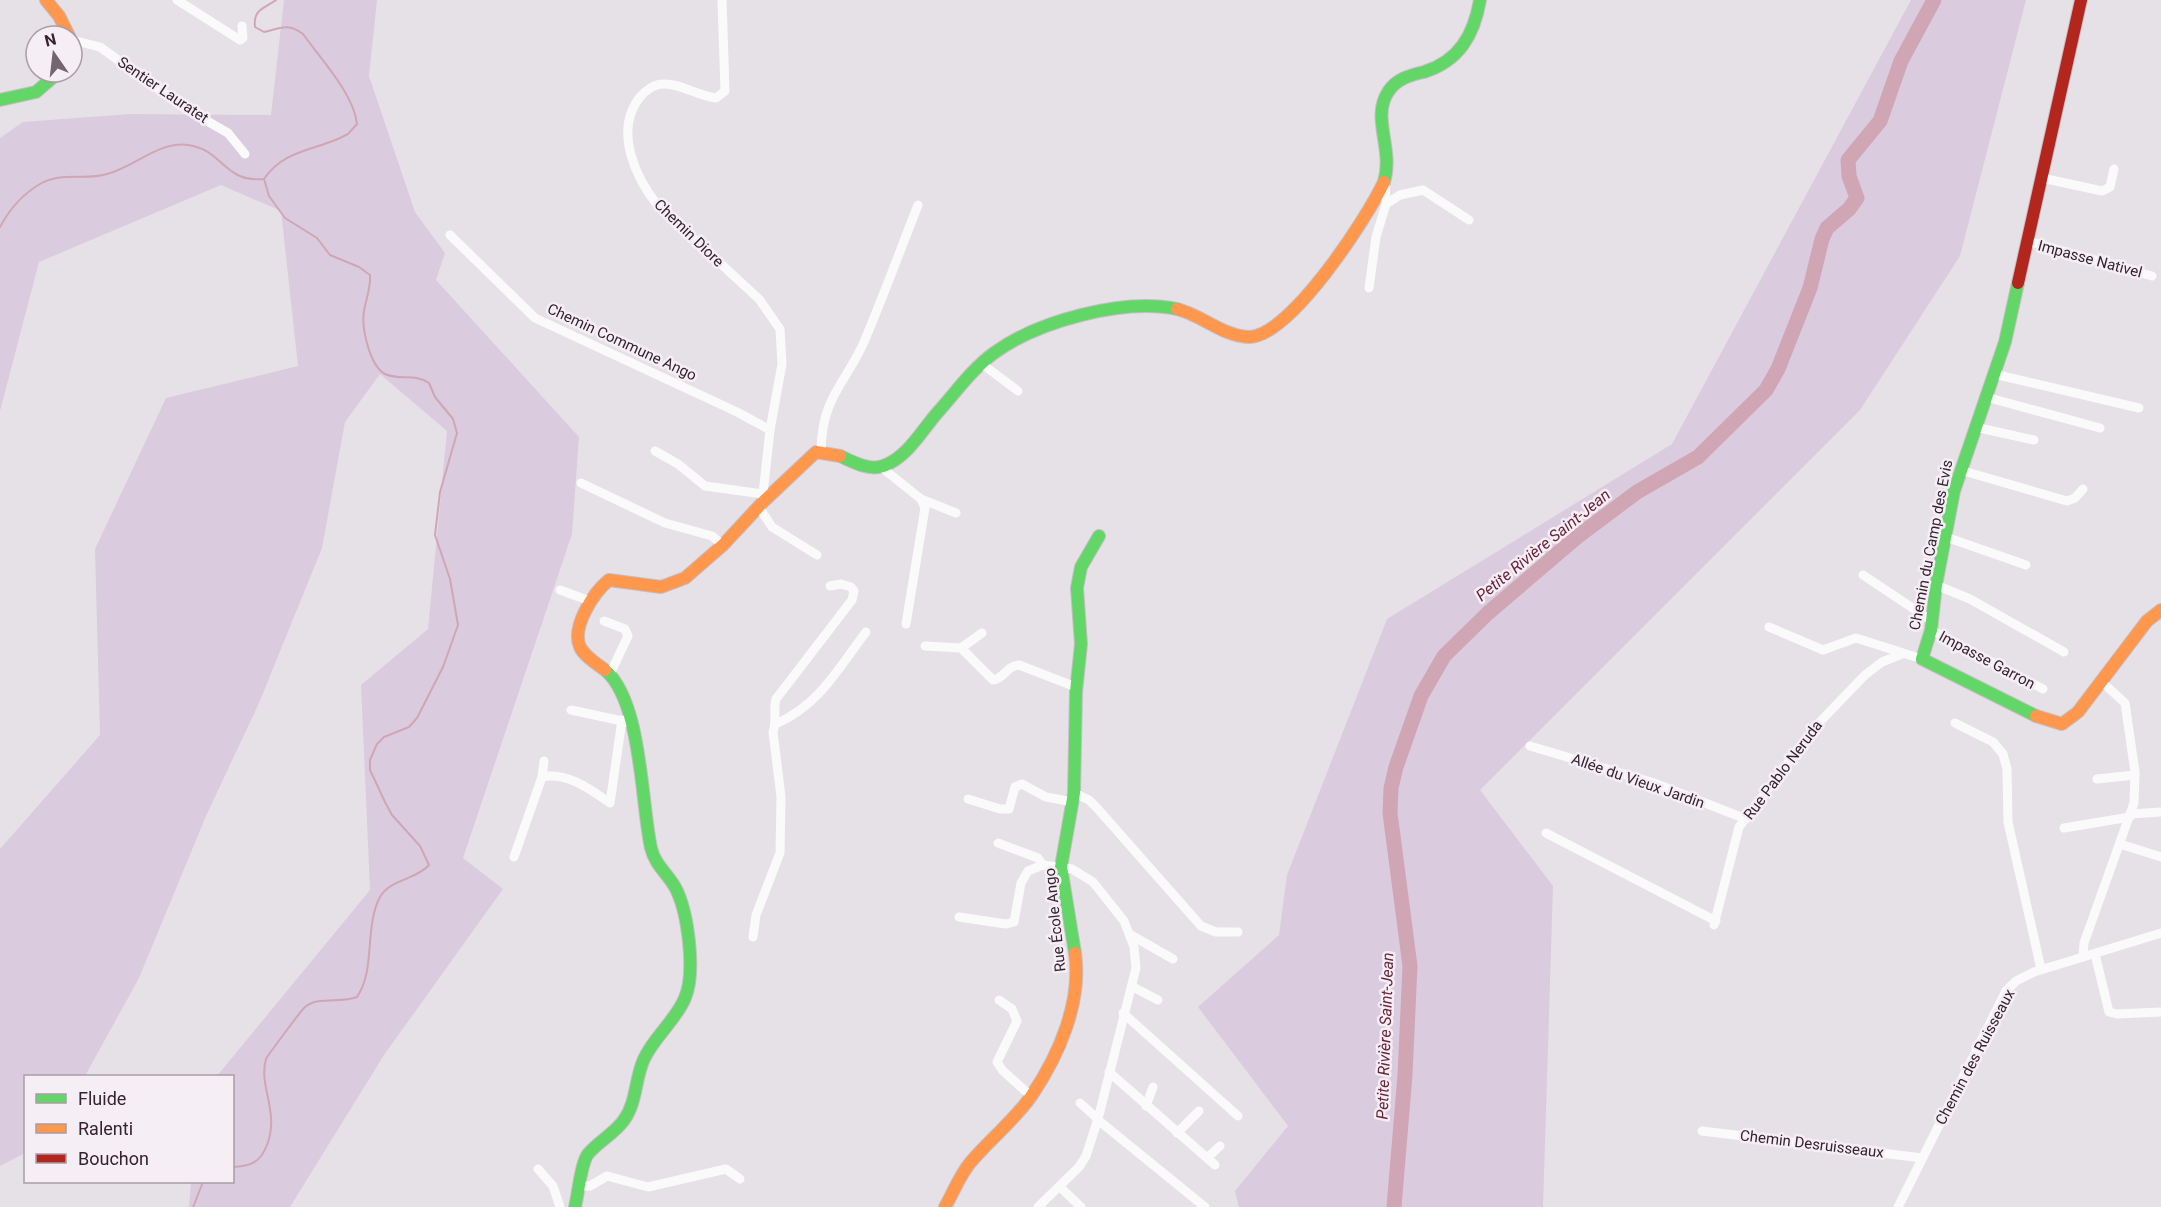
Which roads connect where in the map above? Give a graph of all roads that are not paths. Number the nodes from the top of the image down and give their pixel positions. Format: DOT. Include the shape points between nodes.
graph roads {
  1 [pos="46,0"];
  2 [pos="177,0"];
  3 [pos="722,0"];
  4 [pos="1480,0"];
  5 [pos="2081,0"];
  6 [pos="63,24"];
  7 [pos="242,26"];
  8 [pos="84,43"];
  9 [pos="46,84"];
  10 [pos="0,100"];
  11 [pos="245,154"];
  12 [pos="2114,169"];
  13 [pos="2042,178"];
  14 [pos="1384,180"];
  15 [pos="1386,204"];
  16 [pos="918,206"];
  17 [pos="1469,220"];
  18 [pos="450,235"];
  19 [pos="2027,242"];
  20 [pos="2152,276"];
  21 [pos="1369,288"];
  22 [pos="982,364"];
  23 [pos="1994,374"];
  24 [pos="1018,391"];
  25 [pos="1986,397"];
  26 [pos="2139,408"];
  27 [pos="1975,427"];
  28 [pos="2100,428"];
  29 [pos="770,430"];
  30 [pos="2034,440"];
  31 [pos="655,451"];
  32 [pos="820,451"];
  33 [pos="881,468"];
  34 [pos="1960,470"];
  35 [pos="581,483"];
  36 [pos="2083,489"];
  37 [pos="921,499"];
  38 [pos="761,501"];
  39 [pos="956,513"];
  40 [pos="1099,536"];
  41 [pos="1946,537"];
  42 [pos="723,545"];
  43 [pos="817,555"];
  44 [pos="2026,565"];
  45 [pos="1863,575"];
  46 [pos="1936,585"];
  47 [pos="830,586"];
  48 [pos="560,590"];
  49 [pos="590,601"];
  50 [pos="2161,610"];
  51 [pos="604,621"];
  52 [pos="906,624"];
  53 [pos="1932,625"];
  54 [pos="1769,627"];
  55 [pos="866,632"];
  56 [pos="982,633"];
  57 [pos="925,646"];
  58 [pos="961,648"];
  59 [pos="2064,652"];
  60 [pos="1902,654"];
  61 [pos="1922,659"];
  62 [pos="610,674"];
  63 [pos="2102,682"];
  64 [pos="1076,687"];
  65 [pos="2043,689"];
  66 [pos="571,710"];
  67 [pos="626,722"];
  68 [pos="1955,723"];
  69 [pos="776,724"];
  70 [pos="1530,746"];
  71 [pos="544,761"];
  72 [pos="2134,775"];
  73 [pos="542,777"];
  74 [pos="2097,779"];
  75 [pos="1074,798"];
  76 [pos="969,799"];
  77 [pos="2161,812"];
  78 [pos="2130,815"];
  79 [pos="1746,819"];
  80 [pos="2064,828"];
  81 [pos="1546,833"];
  82 [pos="998,843"];
  83 [pos="2120,844"];
  84 [pos="2161,856"];
  85 [pos="514,857"];
  86 [pos="1043,865"];
  87 [pos="1061,867"];
  88 [pos="959,917"];
  89 [pos="1238,932"];
  90 [pos="2161,933"];
  91 [pos="1131,935"];
  92 [pos="753,937"];
  93 [pos="2095,954"];
  94 [pos="2083,957"];
  95 [pos="1173,959"];
  96 [pos="2042,969"];
  97 [pos="1133,987"];
  98 [pos="999,1000"];
  99 [pos="1158,1000"];
  100 [pos="2161,1012"];
  101 [pos="1123,1013"];
  102 [pos="1109,1072"];
  103 [pos="1154,1087"];
  104 [pos="1031,1096"];
  105 [pos="1080,1103"];
  106 [pos="1146,1106"];
  107 [pos="1199,1111"];
  108 [pos="1238,1116"];
  109 [pos="1098,1119"];
  110 [pos="1702,1131"];
  111 [pos="1177,1133"];
  112 [pos="1220,1146"];
  113 [pos="1922,1158"];
  114 [pos="538,1169"];
  115 [pos="740,1179"];
  116 [pos="580,1185"];
  117 [pos="1060,1187"];
  118 [pos="560,1207"];
  119 [pos="575,1207"];
  120 [pos="945,1207"];
  121 [pos="1038,1207"];
  122 [pos="1081,1207"];
  123 [pos="1205,1207"];
  124 [pos="1898,1207"];
  1 -- 6 [label="street"];
  2 -- 7 [label="street" via="240,40"];
  3 -- 29 [label="street, Chemin Diore" via="725,91 716,98 667,84 653,86 634,105 629,142 636,175 659,207 759,299 780,329 782,364"];
  4 -- 14 [label="street" via="1473,28 1455,58 1396,82 1386,94 1381,114 1389,162"];
  5 -- 13 [label="street, Chemin du Camp des Evis"];
  8 -- 11 [label="street, Sentier Lauratet" via="100,47 186,109 228,133"];
  9 -- 10 [label="street" via="36,92"];
  12 -- 13 [label="street" via="2110,187 2102,191"];
  13 -- 19 [label="street, Chemin du Camp des Evis"];
  14 -- 15 [label="street"];
  14 -- 22 [label="street" via="1339,257 1278,324 1261,335 1235,335 1179,309 1145,306 1060,321 1013,341"];
  15 -- 17 [label="street" via="1400,195 1423,190"];
  15 -- 21 [label="street" via="1376,237"];
  16 -- 32 [label="street" via="863,343 829,402"];
  18 -- 29 [label="street, Chemin Commune Ango" via="535,318"];
  19 -- 20 [label="street, Impasse Nativel"];
  19 -- 23 [label="street, Chemin du Camp des Evis"];
  22 -- 24 [label="street"];
  22 -- 33 [label="street" via="916,438"];
  23 -- 25 [label="street, Chemin du Camp des Evis"];
  23 -- 26 [label="street"];
  25 -- 27 [label="street, Chemin du Camp des Evis"];
  25 -- 28 [label="street"];
  27 -- 30 [label="street"];
  27 -- 34 [label="street, Chemin du Camp des Evis"];
  29 -- 38 [label="street, Chemin Diore"];
  31 -- 38 [label="street" via="705,486"];
  32 -- 33 [label="street"];
  32 -- 38 [label="street"];
  33 -- 37 [label="street"];
  34 -- 36 [label="street" via="2067,501"];
  34 -- 41 [label="street, Chemin du Camp des Evis"];
  35 -- 42 [label="street" via="665,523 712,536"];
  37 -- 39 [label="street"];
  37 -- 52 [label="street" via="926,517"];
  38 -- 42 [label="street"];
  38 -- 43 [label="street" via="772,527"];
  40 -- 64 [label="street, Rue École Ango" via="1078,575 1081,644"];
  41 -- 44 [label="street"];
  41 -- 46 [label="street, Chemin du Camp des Evis"];
  42 -- 49 [label="street" via="678,583 661,587 609,580"];
  45 -- 53 [label="street, Impasse Garron"];
  46 -- 53 [label="street, Chemin du Camp des Evis"];
  46 -- 59 [label="street" via="1970,599"];
  47 -- 69 [label="street" via="851,587 852,600 776,699"];
  48 -- 49 [label="street"];
  49 -- 62 [label="street" via="580,628 580,647"];
  50 -- 63 [label="street" via="2147,621"];
  51 -- 62 [label="street" via="625,629 628,636"];
  53 -- 61 [label="street, Chemin du Camp des Evis"];
  53 -- 65 [label="street, Impasse Garron"];
  54 -- 60 [label="street" via="1816,649 1832,649 1856,638"];
  55 -- 69 [label="street" via="814,701"];
  56 -- 58 [label="street"];
  57 -- 58 [label="street"];
  58 -- 64 [label="street" via="993,680 1011,666 1019,665"];
  60 -- 61 [label="street"];
  60 -- 79 [label="street, Rue Pablo Neruda" via="1865,675 1814,728"];
  61 -- 63 [label="street" via="2045,722 2058,724 2069,720"];
  62 -- 67 [label="street" via="624,697"];
  63 -- 72 [label="street" via="2125,703"];
  64 -- 75 [label="street, Rue École Ango"];
  66 -- 67 [label="street"];
  67 -- 73 [label="street" via="610,803 576,782"];
  67 -- 116 [label="street" via="644,783 651,848 657,865 674,885 685,915 690,978 680,1009 644,1059 624,1120 586,1156"];
  68 -- 96 [label="street" via="1994,742 2003,754 2008,822"];
  69 -- 92 [label="street" via="773,732 780,797 780,853 756,915"];
  70 -- 79 [label="street, Allée du Vieux Jardin" via="1654,783"];
  71 -- 73 [label="street"];
  72 -- 74 [label="street"];
  72 -- 78 [label="street"];
  73 -- 85 [label="street"];
  75 -- 76 [label="street" via="1046,797 1022,784 1015,787 1009,809"];
  75 -- 87 [label="street, Rue École Ango"];
  75 -- 89 [label="street" via="1089,800 1097,808 1201,926 1216,932"];
  77 -- 78 [label="street"];
  78 -- 80 [label="street"];
  78 -- 83 [label="street"];
  79 -- 81 [label="street, Rue Pablo Neruda" via="1739,827 1715,923"];
  82 -- 86 [label="street" via="1038,858"];
  83 -- 84 [label="street"];
  83 -- 94 [label="street" via="2084,943"];
  86 -- 87 [label="street"];
  86 -- 88 [label="street" via="1024,877 1014,922"];
  87 -- 91 [label="street" via="1079,872 1093,882"];
  87 -- 104 [label="street, Rue École Ango" via="1075,941 1076,980 1066,1033"];
  90 -- 93 [label="street, Chemin des Ruisseaux"];
  91 -- 95 [label="street"];
  91 -- 97 [label="street" via="1136,968"];
  93 -- 94 [label="street, Chemin des Ruisseaux"];
  93 -- 100 [label="street" via="2109,1012"];
  94 -- 96 [label="street, Chemin des Ruisseaux"];
  96 -- 113 [label="street, Chemin des Ruisseaux" via="2016,981 2006,992"];
  97 -- 99 [label="street"];
  97 -- 101 [label="street"];
  98 -- 104 [label="street" via="1012,1009 1017,1022 998,1058 999,1066"];
  101 -- 102 [label="street"];
  101 -- 108 [label="street"];
  102 -- 106 [label="street"];
  102 -- 109 [label="street"];
  103 -- 106 [label="street"];
  104 -- 120 [label="street, Rue École Ango" via="968,1165"];
  105 -- 109 [label="street"];
  106 -- 111 [label="street"];
  107 -- 111 [label="street"];
  109 -- 117 [label="street" via="1086,1156"];
  109 -- 123 [label="street"];
  110 -- 113 [label="street, Chemin Desruisseaux"];
  111 -- 112 [label="street" via="1211,1162"];
  113 -- 124 [label="street, Chemin des Ruisseaux"];
  114 -- 118 [label="street" via="553,1186"];
  115 -- 116 [label="street" via="726,1165 653,1186 642,1187 607,1176 590,1186"];
  116 -- 119 [label="street"];
  117 -- 121 [label="street"];
  117 -- 122 [label="street"];
}
